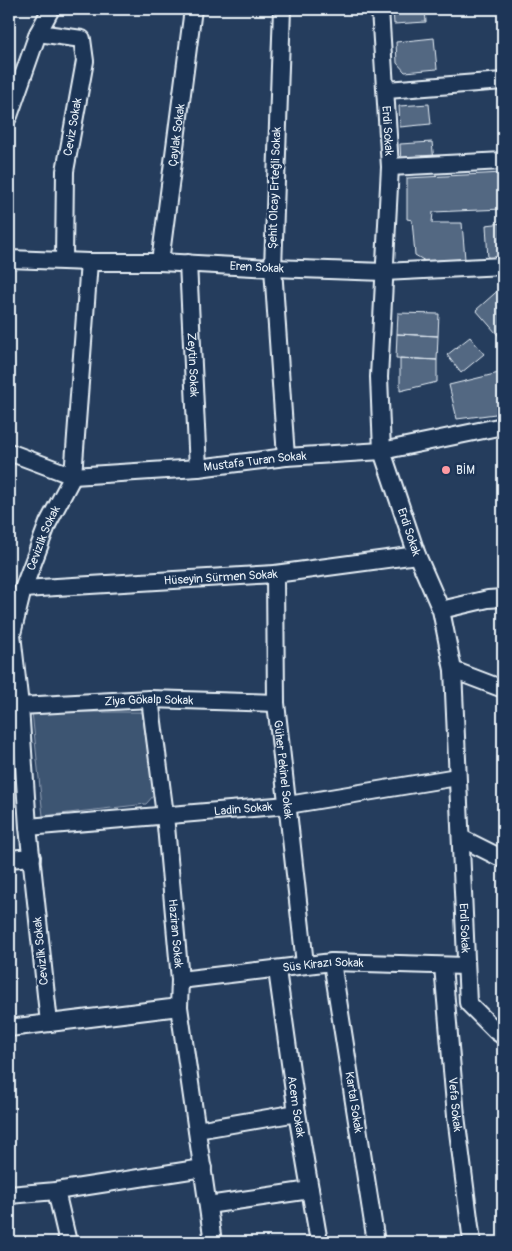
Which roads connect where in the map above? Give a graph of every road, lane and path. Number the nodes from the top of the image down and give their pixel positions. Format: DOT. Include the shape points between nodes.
graph roads {
  1 [pos="51,9"];
  2 [pos="193,9"];
  3 [pos="282,9"];
  4 [pos="380,9"];
  5 [pos="38,32"];
  6 [pos="503,81"];
  7 [pos="387,90"];
  8 [pos="9,116"];
  9 [pos="503,161"];
  10 [pos="390,168"];
  11 [pos="9,259"];
  12 [pos="64,260"];
  13 [pos="89,262"];
  14 [pos="160,262"];
  15 [pos="188,263"];
  16 [pos="503,266"];
  17 [pos="273,268"];
  18 [pos="384,272"];
  19 [pos="503,426"];
  20 [pos="382,451"];
  21 [pos="9,452"];
  22 [pos="286,457"];
  23 [pos="198,468"];
  24 [pos="73,476"];
  25 [pos="418,555"];
  26 [pos="275,574"];
  27 [pos="23,589"];
  28 [pos="503,598"];
  29 [pos="442,610"];
  30 [pos="10,634"];
  31 [pos="453,670"];
  32 [pos="503,689"];
  33 [pos="150,699"];
  34 [pos="276,703"];
  35 [pos="20,706"];
  36 [pos="457,777"];
  37 [pos="288,805"];
  38 [pos="166,815"];
  39 [pos="28,827"];
  40 [pos="461,838"];
  41 [pos="32,857"];
  42 [pos="9,859"];
  43 [pos="503,859"];
  44 [pos="332,962"];
  45 [pos="305,964"];
  46 [pos="443,966"];
  47 [pos="466,966"];
  48 [pos="277,970"];
  49 [pos="180,980"];
  50 [pos="179,1007"];
  51 [pos="49,1023"];
  52 [pos="9,1028"];
  53 [pos="503,1036"];
  54 [pos="297,1114"];
  55 [pos="197,1130"];
  56 [pos="203,1168"];
  57 [pos="310,1190"];
  58 [pos="56,1191"];
  59 [pos="9,1195"];
  60 [pos="208,1205"];
  61 [pos="68,1242"];
  62 [pos="213,1242"];
  63 [pos="319,1242"];
  64 [pos="376,1242"];
  65 [pos="472,1242"];
  1 -- 5 [label="street"];
  2 -- 14 [label="street, Çaylak Sokak"];
  3 -- 17 [label="street, Şehit Olcay Erteğli Sokak"];
  4 -- 7 [label="street, Erdi Sokak"];
  5 -- 8 [label="street"];
  5 -- 12 [label="street, Ceviz Sokak" via="82,39 85,61 65,171"];
  6 -- 7 [label="street"];
  7 -- 10 [label="street, Erdi Sokak"];
  9 -- 10 [label="street"];
  10 -- 18 [label="street, Erdi Sokak"];
  11 -- 12 [label="street, Eren Sokak"];
  12 -- 13 [label="street, Eren Sokak"];
  13 -- 14 [label="street, Eren Sokak"];
  13 -- 24 [label="street, Cevizlik Sokak"];
  14 -- 15 [label="street, Eren Sokak"];
  15 -- 17 [label="street, Eren Sokak"];
  15 -- 23 [label="street, Zeytin Sokak"];
  16 -- 18 [label="street, Eren Sokak"];
  17 -- 18 [label="street, Eren Sokak"];
  17 -- 22 [label="street, Şehit Olcay Erteğli Sokak"];
  18 -- 20 [label="street, Erdi Sokak" via="379,377"];
  19 -- 20 [label="street, Mustafa Turan Sokak"];
  20 -- 22 [label="street, Mustafa Turan Sokak"];
  20 -- 25 [label="street, Erdi Sokak"];
  21 -- 24 [label="street, Mustafa Turan Sokak"];
  22 -- 23 [label="street, Mustafa Turan Sokak"];
  23 -- 24 [label="street, Mustafa Turan Sokak"];
  24 -- 27 [label="street, Cevizlik Sokak" via="48,523"];
  25 -- 26 [label="street, Hüseyin Sürmen Sokak"];
  25 -- 29 [label="street, Erdi Sokak"];
  26 -- 27 [label="street, Hüseyin Sürmen Sokak"];
  26 -- 34 [label="street, Güher Pekinel Sokak"];
  27 -- 30 [label="street, Cevizlik Sokak"];
  28 -- 29 [label="street"];
  29 -- 31 [label="street, Erdi Sokak"];
  30 -- 35 [label="street, Cevizlik Sokak"];
  31 -- 32 [label="street"];
  31 -- 36 [label="street, Erdi Sokak"];
  33 -- 34 [label="street, Ziya Gökalp Sokak"];
  33 -- 35 [label="street, Ziya Gökalp Sokak"];
  33 -- 38 [label="street, Haziran Sokak"];
  34 -- 37 [label="street, Güher Pekinel Sokak"];
  35 -- 39 [label="street, Cevizlik Sokak"];
  36 -- 37 [label="street, Ladin Sokak"];
  36 -- 40 [label="street, Erdi Sokak"];
  37 -- 38 [label="street, Ladin Sokak"];
  37 -- 45 [label="street, Güher Pekinel Sokak"];
  38 -- 39 [label="street, Ladin Sokak"];
  38 -- 49 [label="street, Haziran Sokak"];
  39 -- 41 [label="street, Cevizlik Sokak"];
  40 -- 43 [label="street"];
  40 -- 47 [label="street, Erdi Sokak"];
  41 -- 42 [label="street"];
  41 -- 51 [label="street, Cevizlik Sokak"];
  44 -- 45 [label="street, Süs Kirazı Sokak"];
  44 -- 46 [label="street, Süs Kirazı Sokak"];
  44 -- 64 [label="street, Kartal Sokak"];
  45 -- 48 [label="street, Süs Kirazı Sokak"];
  46 -- 47 [label="street, Süs Kirazı Sokak"];
  46 -- 65 [label="street, Vefa Sokak" via="456,1116"];
  47 -- 53 [label="street, Erdi Sokak" via="468,1003"];
  48 -- 49 [label="street, Süs Kirazı Sokak"];
  48 -- 54 [label="street, Acem Sokak"];
  49 -- 50 [label="street, Haziran Sokak"];
  50 -- 51 [label="street"];
  50 -- 55 [label="street, Haziran Sokak"];
  51 -- 52 [label="street"];
  54 -- 55 [label="street"];
  54 -- 57 [label="street, Acem Sokak"];
  55 -- 56 [label="street, Haziran Sokak"];
  56 -- 58 [label="street"];
  56 -- 60 [label="street, Haziran Sokak"];
  57 -- 60 [label="street"];
  57 -- 63 [label="street, Acem Sokak"];
  58 -- 59 [label="street"];
  58 -- 61 [label="street"];
  60 -- 62 [label="street, Haziran Sokak"];
}
